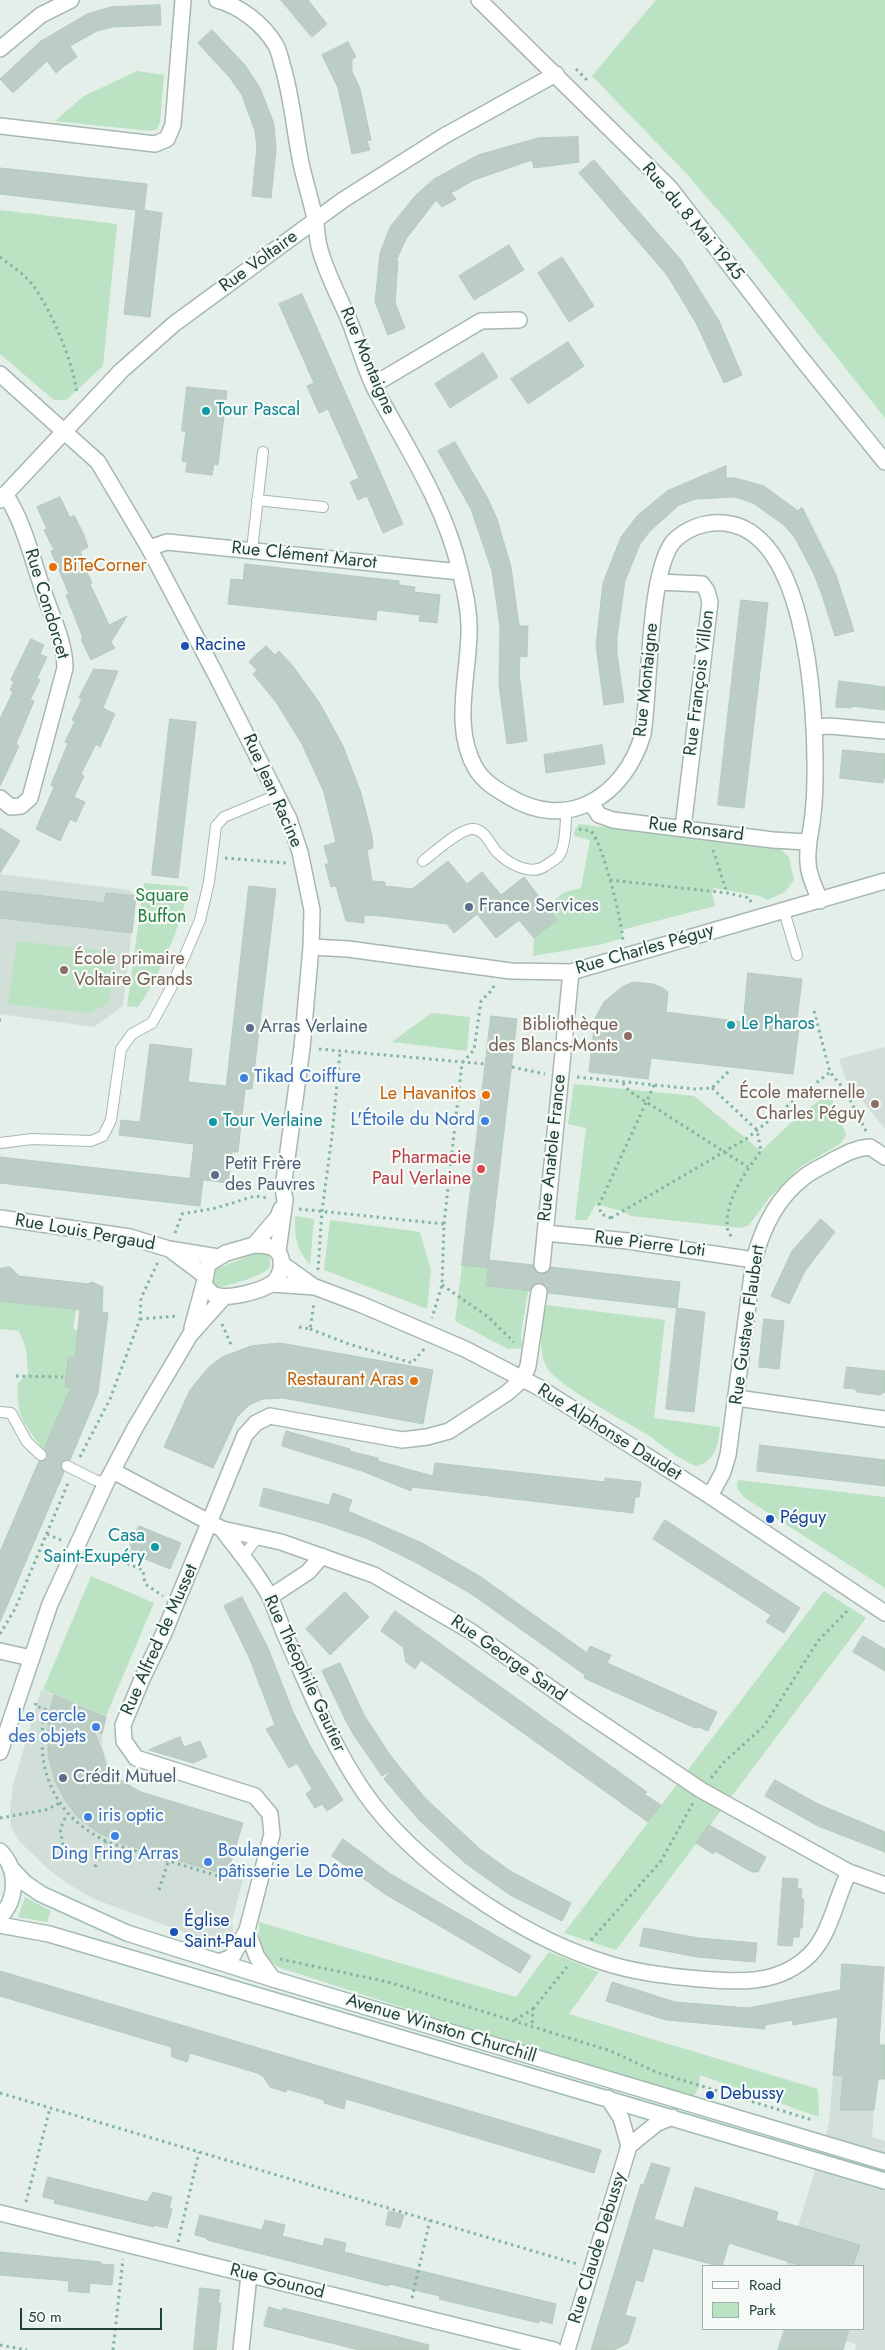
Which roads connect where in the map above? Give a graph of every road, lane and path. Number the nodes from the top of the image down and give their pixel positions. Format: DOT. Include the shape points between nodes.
graph roads {
  1 [pos="72,0"];
  2 [pos="183,0"];
  3 [pos="217,0"];
  4 [pos="479,0"];
  5 [pos="0,49"];
  6 [pos="556,74"];
  7 [pos="0,126"];
  8 [pos="316,221"];
  9 [pos="0,257"];
  10 [pos="519,320"];
  11 [pos="0,374"];
  12 [pos="373,385"];
  13 [pos="84,410"];
  14 [pos="64,431"];
  15 [pos="262,452"];
  16 [pos="885,462"];
  17 [pos="3,497"];
  18 [pos="257,500"];
  19 [pos="323,507"];
  20 [pos="149,548"];
  21 [pos="252,550"];
  22 [pos="460,572"];
  23 [pos="658,582"];
  24 [pos="815,727"];
  25 [pos="885,731"];
  26 [pos="277,795"];
  27 [pos="0,798"];
  28 [pos="592,804"];
  29 [pos="566,809"];
  30 [pos="566,828"];
  31 [pos="683,828"];
  32 [pos="709,832"];
  33 [pos="807,842"];
  34 [pos="212,856"];
  35 [pos="424,861"];
  36 [pos="288,871"];
  37 [pos="610,880"];
  38 [pos="885,881"];
  39 [pos="727,893"];
  40 [pos="820,902"];
  41 [pos="784,911"];
  42 [pos="756,918"];
  43 [pos="311,947"];
  44 [pos="797,955"];
  45 [pos="623,956"];
  46 [pos="498,968"];
  47 [pos="571,972"];
  48 [pos="814,1011"];
  49 [pos="302,1048"];
  50 [pos="340,1052"];
  51 [pos="462,1063"];
  52 [pos="485,1064"];
  53 [pos="512,1068"];
  54 [pos="730,1070"];
  55 [pos="830,1072"];
  56 [pos="560,1076"];
  57 [pos="623,1082"];
  58 [pos="654,1085"];
  59 [pos="712,1088"];
  60 [pos="646,1102"];
  61 [pos="757,1130"];
  62 [pos="0,1143"];
  63 [pos="870,1147"];
  64 [pos="725,1152"];
  65 [pos="885,1157"];
  66 [pos="748,1167"];
  67 [pos="285,1200"];
  68 [pos="322,1211"];
  69 [pos="0,1218"];
  70 [pos="611,1218"];
  71 [pos="444,1224"];
  72 [pos="545,1232"];
  73 [pos="617,1240"];
  74 [pos="254,1245"];
  75 [pos="169,1249"];
  76 [pos="734,1256"];
  77 [pos="218,1257"];
  78 [pos="279,1257"];
  79 [pos="754,1260"];
  80 [pos="542,1265"];
  81 [pos="204,1279"];
  82 [pos="272,1284"];
  83 [pos="442,1285"];
  84 [pos="315,1287"];
  85 [pos="539,1292"];
  86 [pos="224,1297"];
  87 [pos="299,1327"];
  88 [pos="310,1329"];
  89 [pos="428,1333"];
  90 [pos="190,1335"];
  91 [pos="528,1356"];
  92 [pos="16,1376"];
  93 [pos="63,1377"];
  94 [pos="523,1379"];
  95 [pos="737,1398"];
  96 [pos="0,1412"];
  97 [pos="885,1419"];
  98 [pos="39,1453"];
  99 [pos="71,1468"];
  100 [pos="109,1477"];
  101 [pos="710,1496"];
  102 [pos="216,1526"];
  103 [pos="258,1536"];
  104 [pos="244,1556"];
  105 [pos="322,1556"];
  106 [pos="121,1561"];
  107 [pos="270,1598"];
  108 [pos="177,1602"];
  109 [pos="885,1613"];
  110 [pos="0,1635"];
  111 [pos="0,1651"];
  112 [pos="31,1658"];
  113 [pos="35,1706"];
  114 [pos="0,1752"];
  115 [pos="60,1803"];
  116 [pos="67,1814"];
  117 [pos="0,1818"];
  118 [pos="106,1841"];
  119 [pos="63,1845"];
  120 [pos="1,1851"];
  121 [pos="168,1862"];
  122 [pos="95,1867"];
  123 [pos="11,1868"];
  124 [pos="849,1872"];
  125 [pos="221,1877"];
  126 [pos="885,1885"];
  127 [pos="159,1890"];
  128 [pos="0,1916"];
  129 [pos="0,1925"];
  130 [pos="247,1930"];
  131 [pos="256,1952"];
  132 [pos="219,1962"];
  133 [pos="273,1979"];
  134 [pos="514,2021"];
  135 [pos="532,2026"];
  136 [pos="0,2093"];
  137 [pos="608,2098"];
  138 [pos="50,2108"];
  139 [pos="672,2117"];
  140 [pos="804,2137"];
  141 [pos="629,2146"];
  142 [pos="199,2152"];
  143 [pos="885,2162"];
  144 [pos="885,2182"];
  145 [pos="0,2213"];
  146 [pos="22,2218"];
  147 [pos="430,2220"];
  148 [pos="124,2244"];
  149 [pos="172,2256"];
  150 [pos="593,2269"];
  151 [pos="249,2275"];
  152 [pos="406,2314"];
  153 [pos="0,2345"];
  154 [pos="27,2350"];
  155 [pos="113,2350"];
  156 [pos="241,2350"];
  157 [pos="554,2350"];
  158 [pos="568,2350"];
  1 -- 5 [label="street" via="41,15"];
  2 -- 7 [label="street" via="173,125 167,139 155,144"];
  3 -- 8 [label="street, Rue Montaigne" via="247,14 276,45 290,91 301,163"];
  4 -- 6 [label="street, Rue du 8 Mai 1945"];
  6 -- 8 [label="street, Rue Voltaire" via="444,136 343,200"];
  6 -- 16 [label="street, Rue du 8 Mai 1945" via="670,188"];
  8 -- 12 [label="street, Rue Montaigne" via="319,246"];
  8 -- 13 [label="street, Rue Voltaire" via="174,324 121,371"];
  9 -- 13 [label="path" via="34,286 55,326 75,380 77,400"];
  10 -- 12 [label="street" via="481,321"];
  11 -- 14 [label="street, Rue Jean Racine"];
  12 -- 22 [label="street, Rue Montaigne" via="441,511"];
  13 -- 14 [label="street, Rue Voltaire"];
  14 -- 17 [label="street, Rue Voltaire"];
  14 -- 20 [label="street, Rue Jean Racine" via="98,462"];
  15 -- 18 [label="lane"];
  17 -- 27 [label="street, Rue Condorcet" via="14,507 63,648 65,668 30,798 21,806 11,807"];
  18 -- 19 [label="lane"];
  18 -- 21 [label="lane"];
  20 -- 21 [label="street, Rue Clément Marot" via="166,542"];
  20 -- 26 [label="street, Rue Jean Racine"];
  21 -- 22 [label="street, Rue Clément Marot"];
  22 -- 29 [label="street, Rue Montaigne" via="468,608 463,709 464,738 469,756 488,784 519,802 551,810"];
  23 -- 24 [label="street, Rue Montaigne" via="667,552 674,541 694,528 706,524 730,524 741,527 766,544 784,573 798,613"];
  23 -- 28 [label="street, Rue Montaigne" via="647,711 638,752 627,773"];
  23 -- 31 [label="street, Rue François Villon" via="702,584 710,602"];
  24 -- 25 [label="street"];
  24 -- 33 [label="street, Rue Montaigne" via="814,794 811,832"];
  26 -- 34 [label="lane" via="224,818 216,826"];
  26 -- 43 [label="street, Rue Jean Racine" via="289,819 307,881 312,910"];
  28 -- 29 [label="street, Rue Montaigne"];
  28 -- 31 [label="street, Rue Ronsard" via="598,815 613,820"];
  29 -- 30 [label="lane"];
  30 -- 35 [label="lane" via="559,856 540,870 528,870 512,863 498,853 483,834 473,829 462,831"];
  30 -- 37 [label="path" via="591,831 597,838"];
  31 -- 32 [label="street, Rue Ronsard"];
  32 -- 33 [label="street, Rue Ronsard"];
  32 -- 39 [label="path"];
  33 -- 40 [label="street, Rue Montaigne" via="808,865"];
  34 -- 36 [label="path" via="286,863"];
  34 -- 62 [label="lane" via="200,920 172,988 152,1023 132,1034 121,1049 112,1120 103,1136 91,1141 32,1139"];
  37 -- 39 [label="path"];
  37 -- 45 [label="path" via="623,938"];
  38 -- 40 [label="street, Rue Charles Péguy"];
  39 -- 42 [label="path" via="750,898"];
  40 -- 41 [label="street, Rue Charles Péguy"];
  41 -- 42 [label="street, Rue Charles Péguy"];
  41 -- 44 [label="lane"];
  42 -- 45 [label="street, Rue Charles Péguy"];
  43 -- 46 [label="street, Rue Charles Péguy"];
  43 -- 49 [label="street, Rue Jean Racine"];
  45 -- 47 [label="street, Rue Charles Péguy"];
  46 -- 47 [label="street, Rue Charles Péguy"];
  46 -- 51 [label="path" via="493,989 481,1000 474,1050"];
  47 -- 56 [label="street, Rue Anatole France"];
  48 -- 55 [label="path"];
  49 -- 50 [label="path"];
  49 -- 67 [label="street, Rue Jean Racine" via="283,1188"];
  50 -- 51 [label="path"];
  50 -- 68 [label="path"];
  51 -- 52 [label="path"];
  51 -- 71 [label="path"];
  53 -- 56 [label="path"];
  54 -- 59 [label="path"];
  55 -- 61 [label="path"];
  55 -- 63 [label="path" via="846,1092 866,1128"];
  56 -- 57 [label="path"];
  56 -- 72 [label="street, Rue Anatole France"];
  57 -- 58 [label="path"];
  57 -- 60 [label="path" via="629,1091"];
  58 -- 59 [label="path"];
  58 -- 60 [label="path"];
  59 -- 61 [label="path"];
  60 -- 64 [label="path"];
  60 -- 70 [label="path" via="600,1205 601,1214"];
  61 -- 64 [label="path"];
  61 -- 66 [label="path" via="761,1151"];
  63 -- 65 [label="street"];
  63 -- 79 [label="street, Rue Gustave Flaubert" via="849,1152 803,1177 774,1210"];
  64 -- 66 [label="path"];
  64 -- 70 [label="path"];
  66 -- 76 [label="path" via="732,1198 726,1228 731,1235"];
  67 -- 68 [label="path" via="295,1208"];
  67 -- 74 [label="street, Rue Jean Racine" via="278,1217"];
  67 -- 75 [label="path" via="255,1196 182,1214"];
  67 -- 78 [label="street, Rue Jean Racine"];
  68 -- 71 [label="path"];
  68 -- 84 [label="path"];
  69 -- 75 [label="street, Rue Louis Pergaud" via="130,1237"];
  70 -- 73 [label="path" via="618,1229"];
  71 -- 83 [label="path"];
  72 -- 73 [label="street, Rue Pierre Loti"];
  72 -- 80 [label="street, Rue Anatole France"];
  73 -- 76 [label="street, Rue Pierre Loti"];
  74 -- 77 [label="street"];
  74 -- 78 [label="street" via="265,1245"];
  75 -- 77 [label="street, Rue Louis Pergaud"];
  75 -- 81 [label="street, Rue Louis Pergaud"];
  75 -- 99 [label="path" via="158,1262 141,1298 140,1319 110,1400"];
  76 -- 79 [label="street, Rue Pierre Loti"];
  77 -- 81 [label="street" via="208,1264"];
  78 -- 82 [label="street" via="279,1276"];
  78 -- 84 [label="street, Rue Alphonse Daudet"];
  79 -- 95 [label="street, Rue Gustave Flaubert"];
  81 -- 86 [label="street" via="215,1295"];
  81 -- 90 [label="street"];
  82 -- 84 [label="street, Rue Alphonse Daudet"];
  82 -- 86 [label="street"];
  83 -- 89 [label="path"];
  83 -- 91 [label="path" via="487,1316"];
  84 -- 88 [label="path"];
  84 -- 89 [label="street, Rue Alphonse Daudet"];
  85 -- 91 [label="street"];
  86 -- 90 [label="street"];
  87 -- 88 [label="path"];
  88 -- 89 [label="path" via="412,1362 427,1347"];
  89 -- 94 [label="street, Rue Alphonse Daudet"];
  90 -- 100 [label="street" via="134,1428"];
  91 -- 94 [label="street"];
  92 -- 93 [label="path"];
  94 -- 101 [label="street, Rue Alphonse Daudet"];
  94 -- 102 [label="street, Rue Alfred de Musset" via="449,1431 427,1437 402,1440 270,1416 256,1423 245,1435"];
  95 -- 97 [label="street"];
  95 -- 101 [label="street, Rue Gustave Flaubert" via="728,1454"];
  96 -- 98 [label="lane" via="11,1413 27,1442"];
  99 -- 100 [label="lane" via="95,1480"];
  99 -- 110 [label="path" via="15,1609"];
  100 -- 102 [label="street, Rue George Sand"];
  100 -- 112 [label="street" via="50,1604"];
  101 -- 109 [label="street, Rue Alphonse Daudet"];
  102 -- 103 [label="street, Rue George Sand"];
  102 -- 104 [label="street, Rue Théophile Gautier"];
  102 -- 108 [label="street, Rue Alfred de Musset"];
  103 -- 104 [label="lane"];
  103 -- 105 [label="street, Rue George Sand"];
  104 -- 107 [label="street, Rue Théophile Gautier"];
  105 -- 107 [label="street" via="308,1572"];
  105 -- 124 [label="street, Rue George Sand" via="374,1575 472,1632 701,1790"];
  106 -- 108 [label="path" via="144,1570 145,1584"];
  107 -- 124 [label="street, Rue Théophile Gautier" via="331,1739 375,1806 397,1833 460,1886 546,1939 598,1961 667,1976 719,1981 766,1979 785,1973 815,1950"];
  108 -- 130 [label="street, Rue Alfred de Musset" via="123,1725 124,1741 136,1758 255,1796 266,1807 272,1820 272,1834"];
  111 -- 112 [label="street"];
  112 -- 114 [label="street"];
  113 -- 115 [label="path" via="45,1709 42,1761 49,1785"];
  115 -- 116 [label="path"];
  115 -- 117 [label="path" via="45,1810"];
  116 -- 118 [label="path"];
  116 -- 119 [label="path" via="60,1829"];
  118 -- 121 [label="path"];
  118 -- 122 [label="path"];
  120 -- 123 [label="street"];
  121 -- 125 [label="path"];
  121 -- 127 [label="path"];
  123 -- 128 [label="street" via="13,1890"];
  123 -- 132 [label="street, Avenue Winston Churchill" via="33,1889 104,1924"];
  124 -- 126 [label="street, Rue George Sand"];
  129 -- 137 [label="street, Avenue Winston Churchill" via="49,1934"];
  130 -- 131 [label="street"];
  130 -- 132 [label="street, Rue Alfred de Musset" via="232,1957"];
  131 -- 133 [label="street"];
  131 -- 134 [label="path" via="388,1982"];
  132 -- 133 [label="street, Avenue Winston Churchill"];
  133 -- 140 [label="street, Avenue Winston Churchill"];
  134 -- 135 [label="path"];
  134 -- 135 [label="path" via="533,2009"];
  135 -- 140 [label="path" via="611,2051 656,2072 809,2119"];
  136 -- 138 [label="path"];
  137 -- 139 [label="street, Avenue Winston Churchill"];
  137 -- 141 [label="street" via="621,2118"];
  138 -- 142 [label="path"];
  138 -- 146 [label="path"];
  139 -- 141 [label="street" via="656,2124"];
  139 -- 144 [label="street, Avenue Winston Churchill"];
  140 -- 143 [label="street, Avenue Winston Churchill"];
  141 -- 150 [label="street, Rue Claude Debussy"];
  142 -- 147 [label="path"];
  142 -- 149 [label="path"];
  145 -- 146 [label="street, Rue Gounod"];
  146 -- 148 [label="street, Rue Gounod"];
  147 -- 150 [label="path"];
  147 -- 152 [label="path"];
  148 -- 149 [label="street, Rue Gounod"];
  148 -- 155 [label="path"];
  149 -- 151 [label="street, Rue Gounod"];
  150 -- 158 [label="street, Rue Claude Debussy"];
  151 -- 152 [label="street, Rue Gounod"];
  151 -- 156 [label="street"];
  152 -- 157 [label="street, Rue Gounod"];
  153 -- 154 [label="path"];
}
